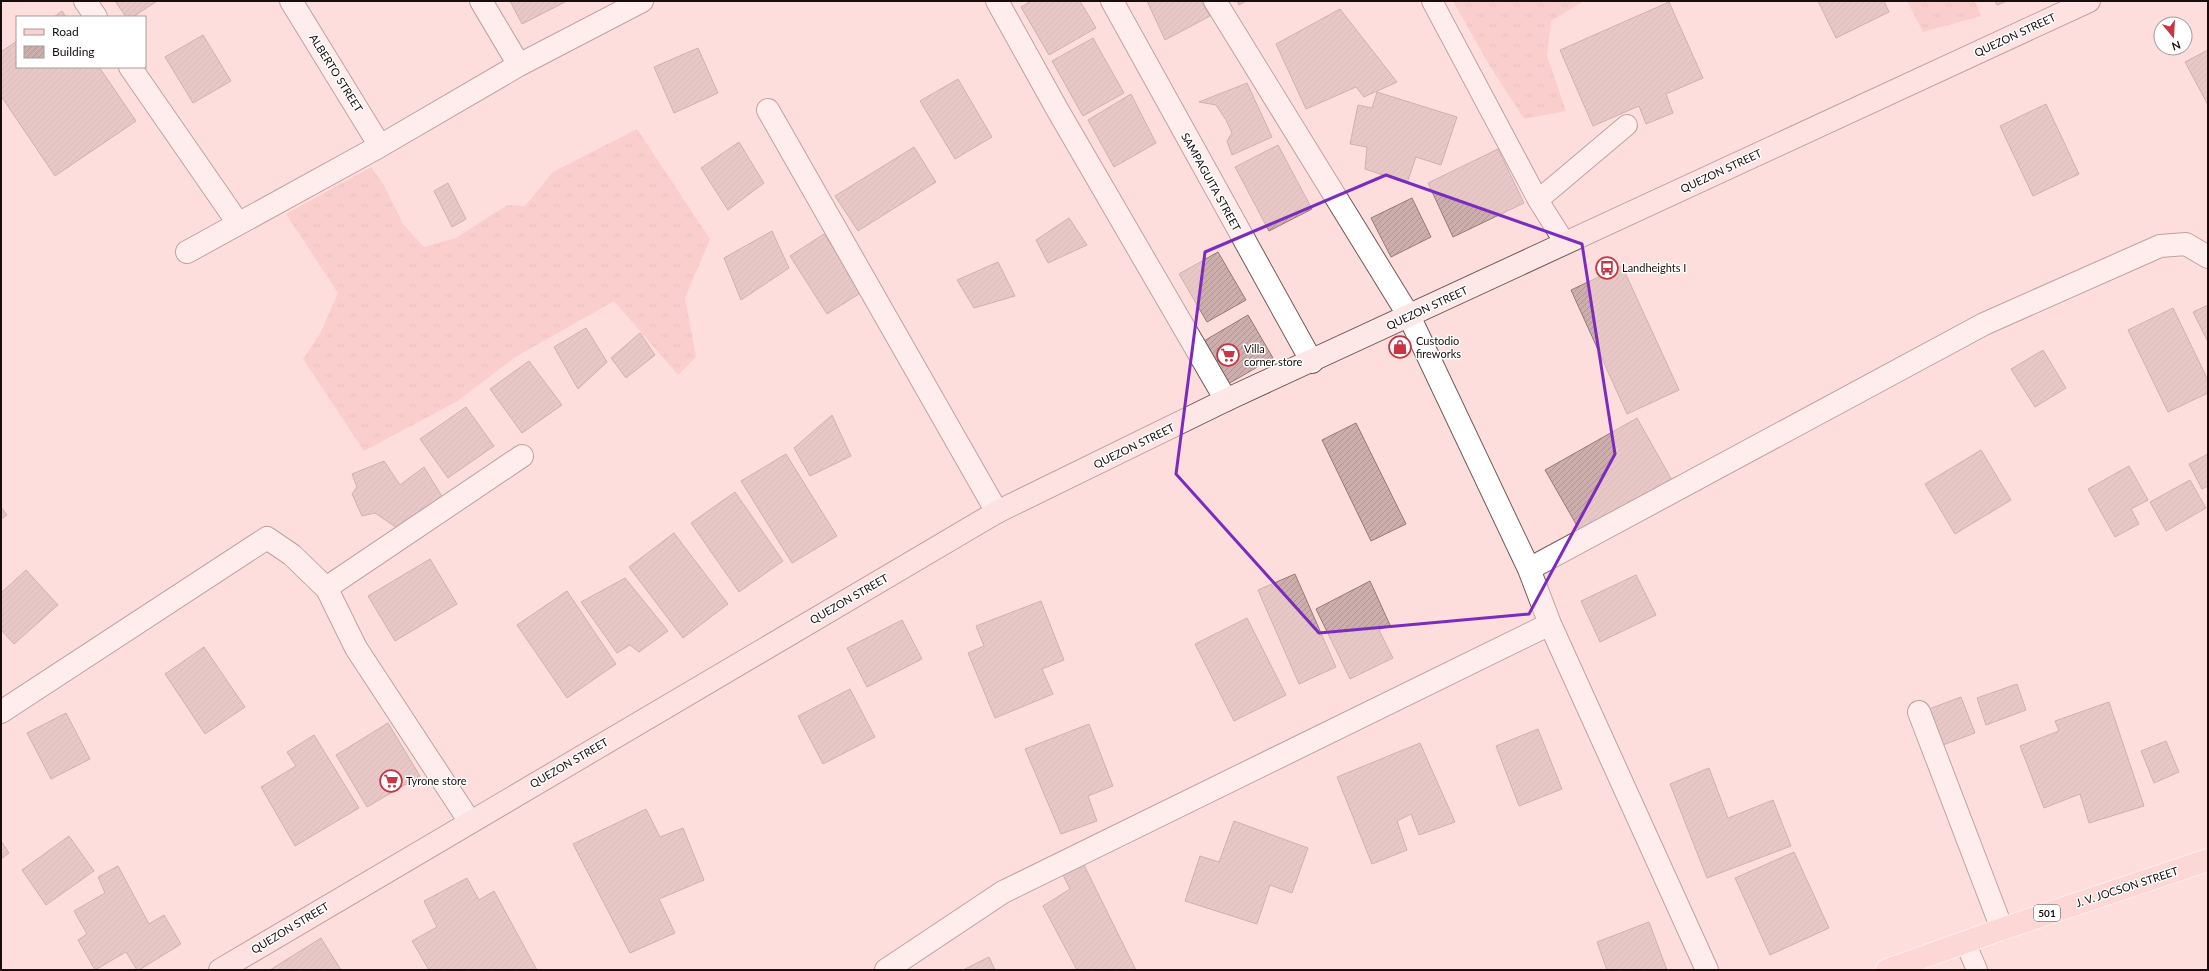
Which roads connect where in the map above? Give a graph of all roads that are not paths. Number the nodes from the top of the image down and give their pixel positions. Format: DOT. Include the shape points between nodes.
graph roads {
  1 [pos="84,1"];
  2 [pos="291,1"];
  3 [pos="480,1"];
  4 [pos="642,1"];
  5 [pos="997,1"];
  6 [pos="1112,1"];
  7 [pos="1215,1"];
  8 [pos="1432,1"];
  9 [pos="2089,1"];
  10 [pos="95,16"];
  11 [pos="519,65"];
  12 [pos="131,68"];
  13 [pos="768,110"];
  14 [pos="1627,125"];
  15 [pos="380,146"];
  16 [pos="1538,200"];
  17 [pos="238,223"];
  18 [pos="1565,243"];
  19 [pos="187,252"];
  20 [pos="2208,257"];
  21 [pos="1409,316"];
  22 [pos="1312,362"];
  23 [pos="1226,400"];
  24 [pos="522,456"];
  25 [pos="997,512"];
  26 [pos="1529,569"];
  27 [pos="327,589"];
  28 [pos="1550,624"];
  29 [pos="1,712"];
  30 [pos="1919,712"];
  31 [pos="470,822"];
  32 [pos="2208,860"];
  33 [pos="2002,929"];
  34 [pos="1965,942"];
  35 [pos="220,970"];
  36 [pos="886,970"];
  37 [pos="1707,970"];
  38 [pos="1888,970"];
  39 [pos="1977,970"];
  1 -- 10 [label="street"];
  2 -- 15 [label="street, ALBERTO STREET"];
  3 -- 11 [label="street"];
  4 -- 11 [label="street"];
  5 -- 23 [label="street"];
  6 -- 22 [label="street, SAMPAGUITA STREET"];
  7 -- 21 [label="street"];
  8 -- 16 [label="lane"];
  9 -- 18 [label="main road, QUEZON STREET"];
  11 -- 15 [label="street"];
  12 -- 17 [label="street"];
  13 -- 25 [label="street"];
  14 -- 16 [label="lane"];
  15 -- 17 [label="street"];
  16 -- 18 [label="lane"];
  17 -- 19 [label="street"];
  18 -- 21 [label="main road, QUEZON STREET"];
  20 -- 26 [label="street" via="2186,244 2160,246 1984,324"];
  21 -- 22 [label="main road, QUEZON STREET"];
  21 -- 26 [label="street"];
  22 -- 23 [label="main road, QUEZON STREET"];
  23 -- 25 [label="main road, QUEZON STREET"];
  24 -- 27 [label="street"];
  25 -- 31 [label="main road, QUEZON STREET"];
  26 -- 28 [label="street"];
  27 -- 29 [label="street" via="292,555 267,538"];
  27 -- 31 [label="street" via="356,648"];
  28 -- 36 [label="street" via="1003,892"];
  28 -- 37 [label="street"];
  30 -- 33 [label="street"];
  31 -- 35 [label="main road, QUEZON STREET"];
  32 -- 33 [label="main road, J. V. JOCSON STREET / 501"];
  33 -- 34 [label="main road, J. V. JOCSON STREET / 501"];
  34 -- 38 [label="main road, J. V. JOCSON STREET / 501"];
  34 -- 39 [label="lane"];
}
